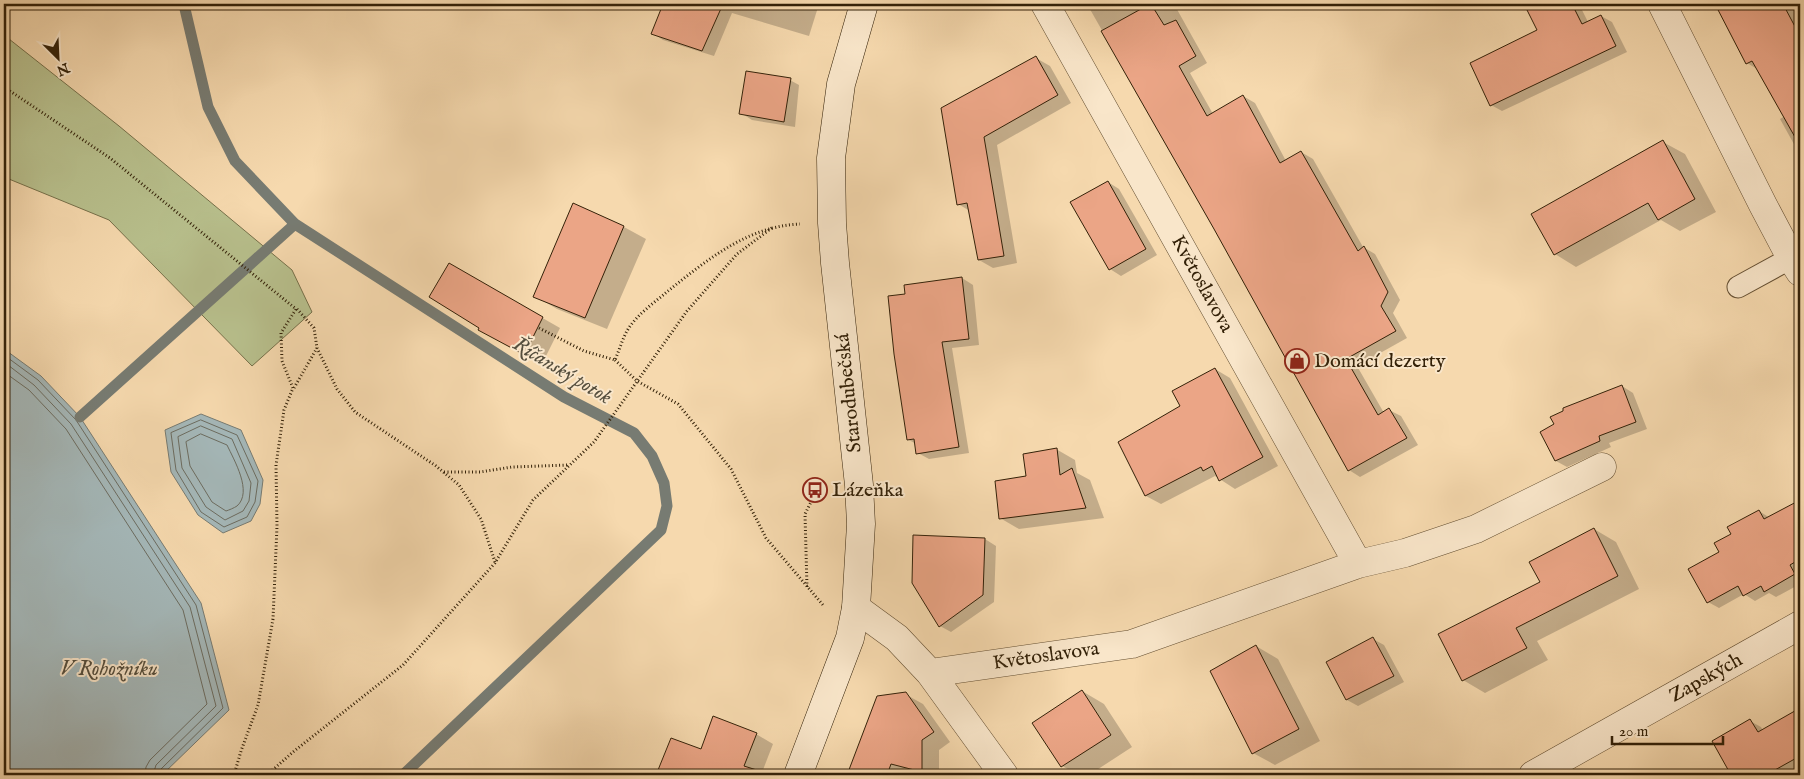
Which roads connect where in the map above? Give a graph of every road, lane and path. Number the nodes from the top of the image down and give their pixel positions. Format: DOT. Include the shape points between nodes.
graph roads {
  1 [pos="864,4"];
  2 [pos="1045,4"];
  3 [pos="1662,4"];
  4 [pos="4,87"];
  5 [pos="832,223"];
  6 [pos="773,227"];
  7 [pos="1795,265"];
  8 [pos="1738,288"];
  9 [pos="296,309"];
  10 [pos="540,328"];
  11 [pos="317,348"];
  12 [pos="615,360"];
  13 [pos="637,381"];
  14 [pos="293,388"];
  15 [pos="570,465"];
  16 [pos="1602,467"];
  17 [pos="443,472"];
  18 [pos="811,502"];
  19 [pos="495,562"];
  20 [pos="1358,564"];
  21 [pos="807,588"];
  22 [pos="824,606"];
  23 [pos="856,608"];
  24 [pos="1800,625"];
  25 [pos="930,673"];
  26 [pos="234,775"];
  27 [pos="267,775"];
  28 [pos="798,775"];
  29 [pos="1004,775"];
  30 [pos="1533,775"];
  1 -- 5 [label="street, Starodubečská" via="841,84 831,158"];
  2 -- 20 [label="street, Květoslavova"];
  3 -- 7 [label="street"];
  4 -- 9 [label="path" via="110,158"];
  5 -- 6 [label="path"];
  5 -- 23 [label="street, Starodubečská" via="859,485 861,524"];
  6 -- 12 [label="path" via="722,250 644,310 627,331"];
  6 -- 13 [label="path" via="737,254 687,311"];
  7 -- 8 [label="lane"];
  9 -- 11 [label="path" via="314,328"];
  9 -- 14 [label="path" via="281,333 282,361"];
  10 -- 12 [label="path" via="584,351"];
  11 -- 14 [label="path"];
  11 -- 17 [label="path" via="337,389 354,412"];
  12 -- 13 [label="path"];
  13 -- 15 [label="path" via="594,442"];
  13 -- 21 [label="path" via="678,404 731,469 766,538"];
  14 -- 26 [label="path" via="284,410 276,465 273,619 258,705"];
  15 -- 17 [label="path"];
  15 -- 19 [label="path" via="533,500"];
  16 -- 20 [label="street, Květoslavova" via="1476,529 1405,553"];
  17 -- 19 [label="path" via="460,485 481,519"];
  18 -- 21 [label="path" via="805,514"];
  19 -- 27 [label="path" via="403,665"];
  20 -- 25 [label="street, Květoslavova" via="1132,644"];
  21 -- 22 [label="path"];
  23 -- 25 [label="street" via="897,638"];
  23 -- 28 [label="street, Starodubečská" via="850,638"];
  24 -- 30 [label="street, Zapských"];
  25 -- 29 [label="street"];
}
